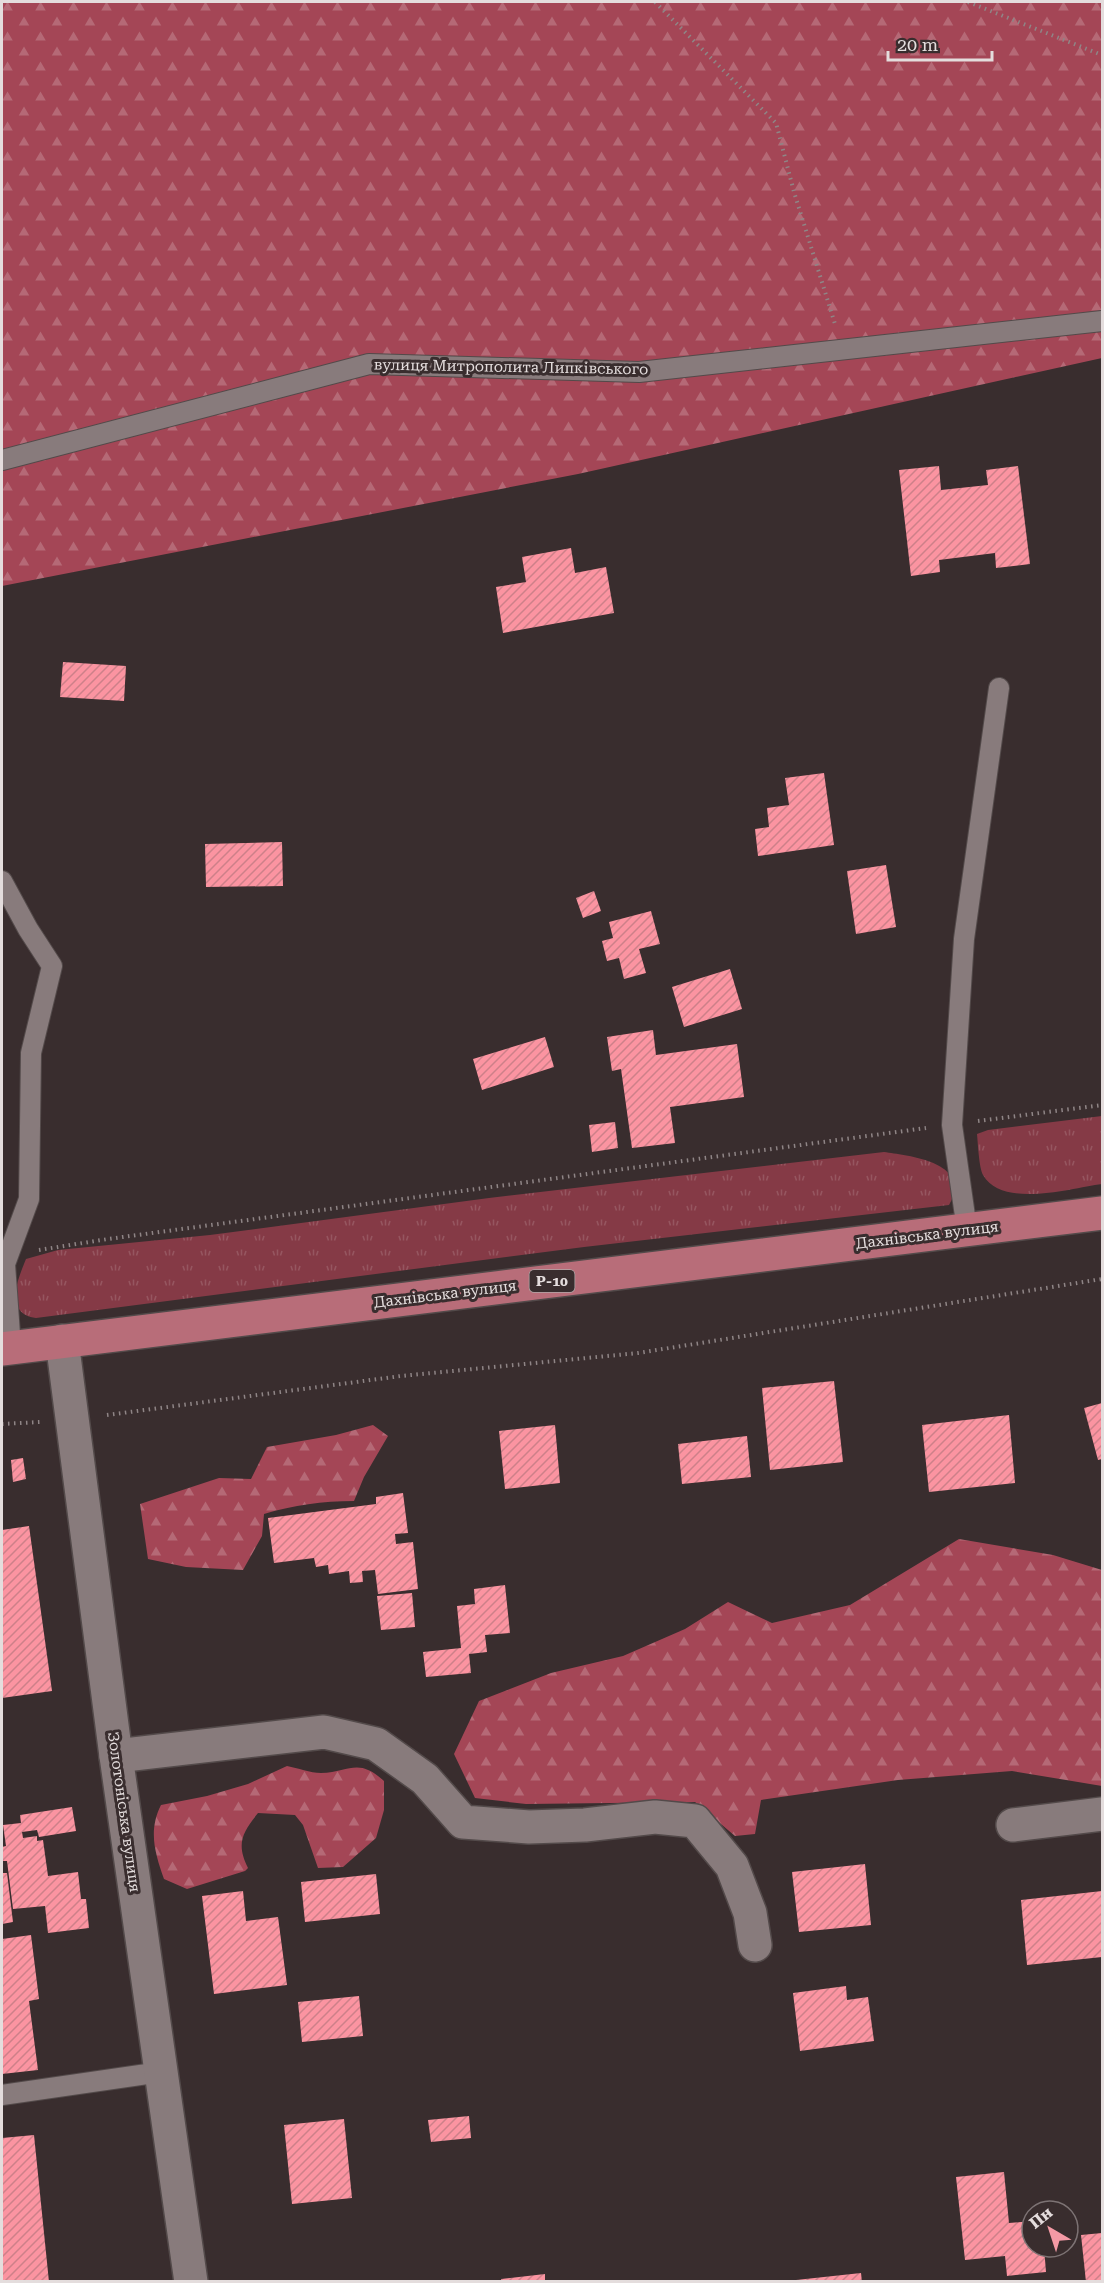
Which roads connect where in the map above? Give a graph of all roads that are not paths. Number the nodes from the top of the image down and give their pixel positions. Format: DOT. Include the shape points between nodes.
graph roads {
  1 [pos="1102,321"];
  2 [pos="2,460"];
  3 [pos="999,688"];
  4 [pos="2,881"];
  5 [pos="1102,1213"];
  6 [pos="967,1230"];
  7 [pos="62,1341"];
  8 [pos="7,1348"];
  9 [pos="116,1756"];
  10 [pos="1102,1814"];
  11 [pos="1013,1825"];
  12 [pos="755,1945"];
  13 [pos="161,2072"];
  14 [pos="2,2094"];
  15 [pos="191,2282"];
  1 -- 2 [label="lane, вулиця Митрополита Липківського" via="639,372 369,364"];
  3 -- 6 [label="lane" via="964,939 952,1125"];
  4 -- 8 [label="lane" via="52,966 31,1053 29,1199 5,1264"];
  5 -- 6 [label="main road, Дахнівська вулиця / Р-10"];
  6 -- 7 [label="main road, Дахнівська вулиця / Р-10"];
  7 -- 8 [label="main road, Дахнівська вулиця / Р-10"];
  7 -- 9 [label="street, Золотоніська вулиця"];
  9 -- 12 [label="street" via="324,1732 376,1744 424,1779 463,1822 529,1827 655,1817 694,1821 732,1866 750,1913"];
  9 -- 13 [label="street, Золотоніська вулиця"];
  10 -- 11 [label="street"];
  13 -- 14 [label="lane"];
  13 -- 15 [label="street, Золотоніська вулиця"];
}
